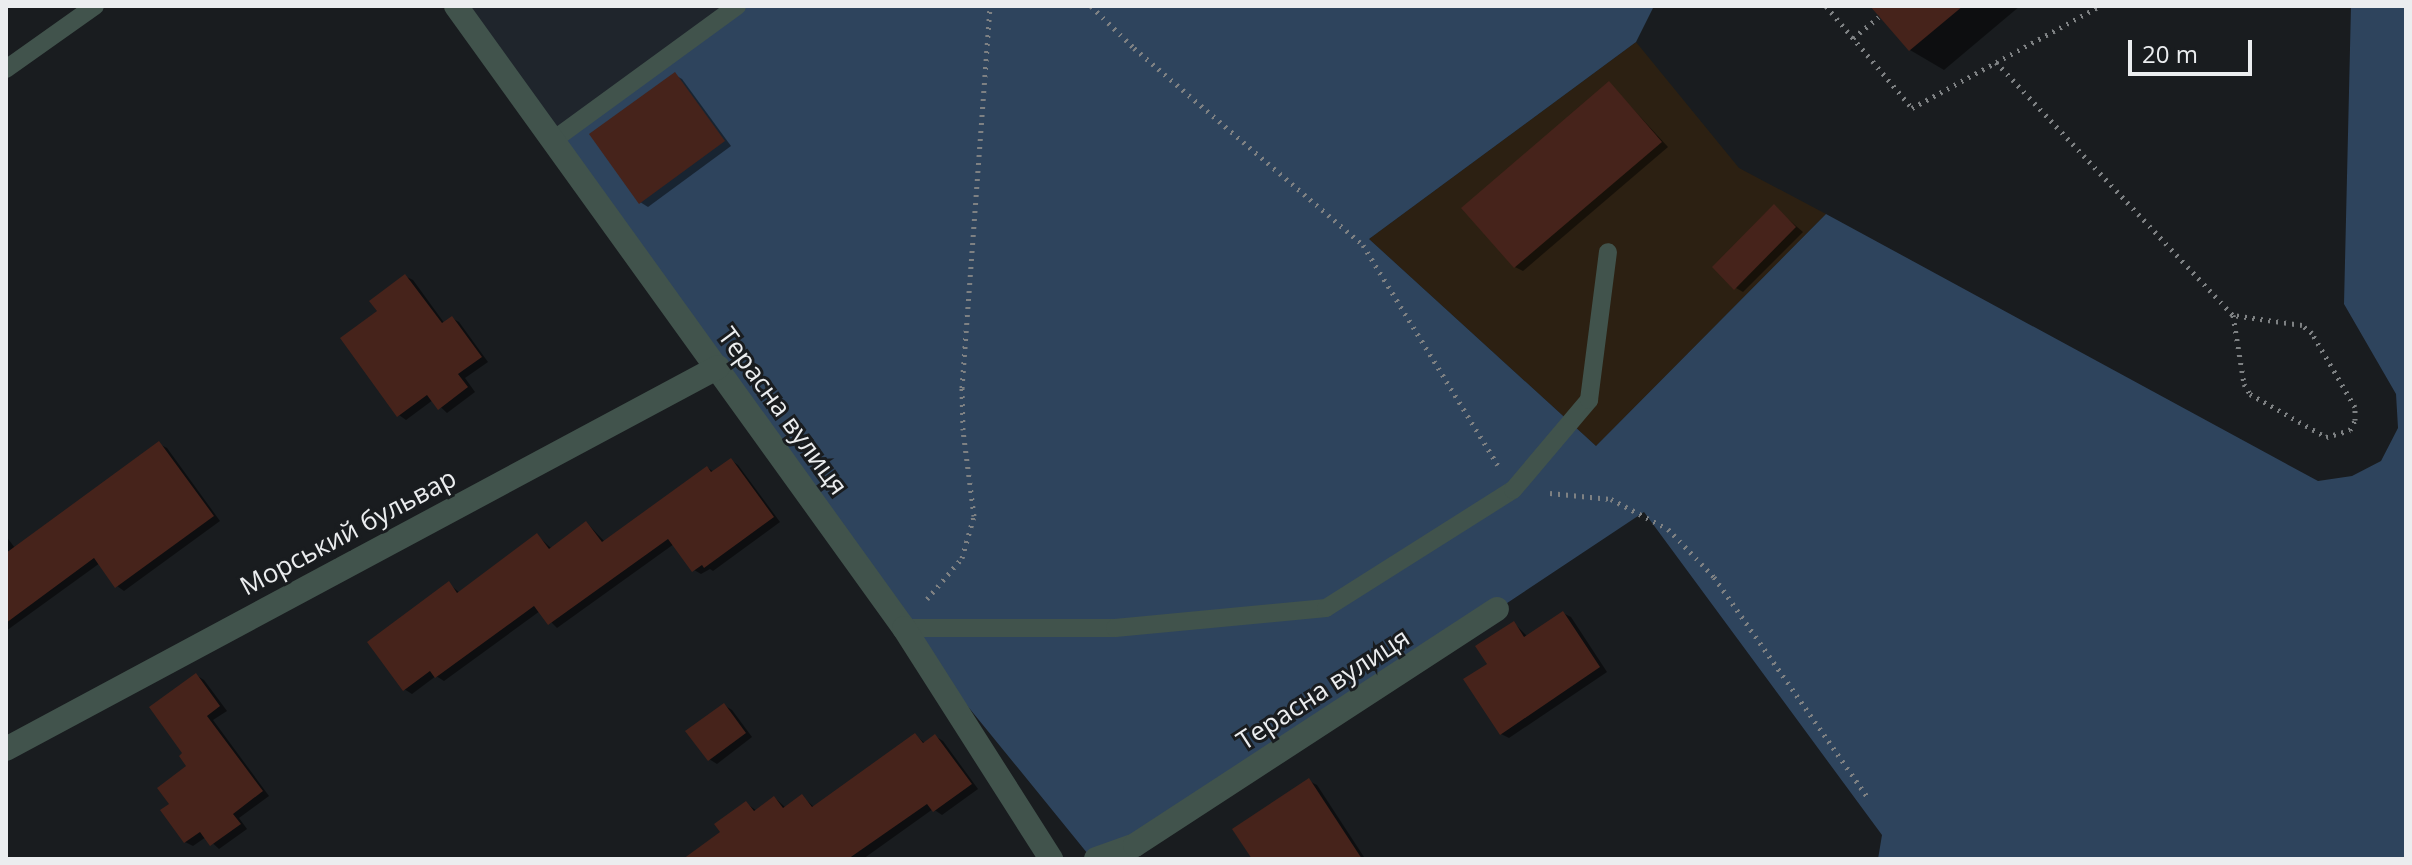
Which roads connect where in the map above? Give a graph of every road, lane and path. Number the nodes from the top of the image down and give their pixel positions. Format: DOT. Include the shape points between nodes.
graph roads {
  1 [pos="95,6"];
  2 [pos="456,6"];
  3 [pos="737,6"];
  4 [pos="990,6"];
  5 [pos="1091,6"];
  6 [pos="1826,6"];
  7 [pos="2100,6"];
  8 [pos="1879,17"];
  9 [pos="1853,38"];
  10 [pos="1996,62"];
  11 [pos="6,69"];
  12 [pos="552,141"];
  13 [pos="1608,252"];
  14 [pos="2233,315"];
  15 [pos="718,367"];
  16 [pos="1513,490"];
  17 [pos="1497,609"];
  18 [pos="904,628"];
  19 [pos="6,749"];
  20 [pos="1867,796"];
  21 [pos="1051,859"];
  22 [pos="1096,859"];
  1 -- 11 [label="lane"];
  2 -- 12 [label="street, Терасна вулиця"];
  3 -- 12 [label="lane"];
  4 -- 18 [label="path" via="962,388 974,516 962,558"];
  5 -- 16 [label="path" via="1363,245"];
  6 -- 9 [label="path"];
  7 -- 10 [label="path"];
  8 -- 9 [label="path"];
  9 -- 10 [label="path" via="1912,108"];
  10 -- 14 [label="path"];
  12 -- 15 [label="street, Терасна вулиця"];
  13 -- 16 [label="lane" via="1589,400"];
  14 -- 14 [label="path" via="2302,325 2312,333 2355,407 2350,430 2326,437 2250,394"];
  15 -- 18 [label="street, Терасна вулиця"];
  15 -- 19 [label="street, Морський бульвар"];
  16 -- 18 [label="lane" via="1326,608 1115,628"];
  16 -- 20 [label="path" via="1611,499 1668,529 1714,577"];
  17 -- 22 [label="street, Терасна вулиця" via="1135,845"];
  18 -- 21 [label="street, Терасна вулиця"];
}
